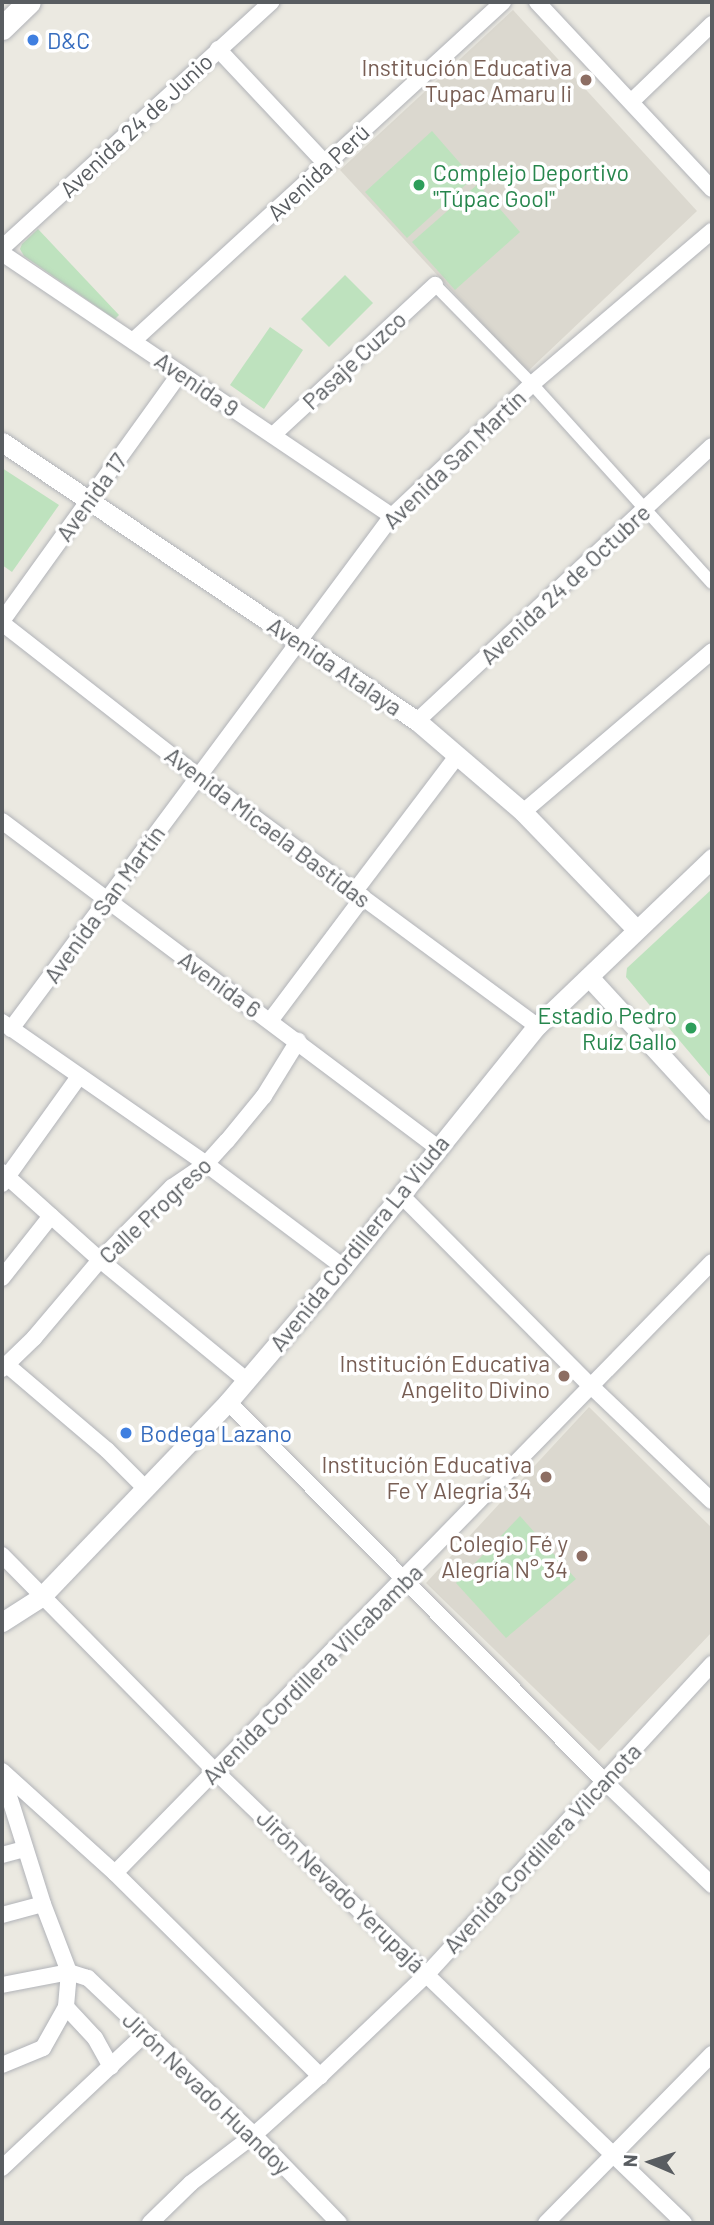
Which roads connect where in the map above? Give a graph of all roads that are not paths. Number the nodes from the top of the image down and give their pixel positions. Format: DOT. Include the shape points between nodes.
graph roads {
  1 [pos="29,2"];
  2 [pos="271,2"];
  3 [pos="503,2"];
  4 [pos="537,2"];
  5 [pos="712,24"];
  6 [pos="2,28"];
  7 [pos="218,49"];
  8 [pos="632,102"];
  9 [pos="326,164"];
  10 [pos="712,189"];
  11 [pos="712,231"];
  12 [pos="2,251"];
  13 [pos="435,285"];
  14 [pos="133,341"];
  15 [pos="180,373"];
  16 [pos="532,384"];
  17 [pos="272,436"];
  18 [pos="2,442"];
  19 [pos="712,446"];
  20 [pos="89,500"];
  21 [pos="644,510"];
  22 [pos="392,516"];
  23 [pos="712,583"];
  24 [pos="2,622"];
  25 [pos="297,641"];
  26 [pos="712,651"];
  27 [pos="417,722"];
  28 [pos="457,756"];
  29 [pos="198,776"];
  30 [pos="523,812"];
  31 [pos="2,821"];
  32 [pos="712,858"];
  33 [pos="359,894"];
  34 [pos="107,901"];
  35 [pos="636,929"];
  36 [pos="589,977"];
  37 [pos="270,1021"];
  38 [pos="6,1026"];
  39 [pos="537,1026"];
  40 [pos="298,1041"];
  41 [pos="78,1078"];
  42 [pos="712,1111"];
  43 [pos="438,1148"];
  44 [pos="206,1164"];
  45 [pos="4,1177"];
  46 [pos="401,1195"];
  47 [pos="51,1216"];
  48 [pos="100,1260"];
  49 [pos="712,1262"];
  50 [pos="344,1267"];
  51 [pos="2,1278"];
  52 [pos="5,1367"];
  53 [pos="246,1380"];
  54 [pos="590,1385"];
  55 [pos="228,1402"];
  56 [pos="145,1488"];
  57 [pos="712,1501"];
  58 [pos="2,1555"];
  59 [pos="405,1580"];
  60 [pos="40,1597"];
  61 [pos="2,1622"];
  62 [pos="712,1664"];
  63 [pos="215,1771"];
  64 [pos="2,1773"];
  65 [pos="604,1781"];
  66 [pos="25,1849"];
  67 [pos="2,1855"];
  68 [pos="115,1873"];
  69 [pos="712,1885"];
  70 [pos="43,1905"];
  71 [pos="2,1915"];
  72 [pos="69,1972"];
  73 [pos="428,1973"];
  74 [pos="2,1985"];
  75 [pos="66,2007"];
  76 [pos="146,2033"];
  77 [pos="2,2050"];
  78 [pos="712,2054"];
  79 [pos="19,2056"];
  80 [pos="2,2065"];
  81 [pos="111,2067"];
  82 [pos="320,2077"];
  83 [pos="254,2135"];
  84 [pos="612,2155"];
  85 [pos="2,2168"];
  86 [pos="149,2223"];
  87 [pos="339,2223"];
  88 [pos="545,2223"];
  89 [pos="684,2223"];
  1 -- 6 [label="main road"];
  2 -- 7 [label="street, Avenida 24 de Junio"];
  3 -- 9 [label="street, Avenida Perú"];
  4 -- 8 [label="street"];
  5 -- 8 [label="street"];
  7 -- 9 [label="street"];
  7 -- 12 [label="street, Avenida 24 de Junio"];
  8 -- 10 [label="street"];
  9 -- 14 [label="street, Avenida Perú"];
  11 -- 16 [label="street, Avenida San Martín"];
  12 -- 14 [label="street, Avenida 9"];
  13 -- 16 [label="street"];
  13 -- 17 [label="street, Pasaje Cuzco"];
  14 -- 15 [label="street, Avenida 9"];
  15 -- 17 [label="street, Avenida 9"];
  15 -- 20 [label="street, Avenida 17"];
  16 -- 21 [label="street"];
  16 -- 22 [label="street, Avenida San Martín"];
  17 -- 22 [label="street, Avenida 9"];
  18 -- 20 [label="street, Avenida Atalaya"];
  19 -- 21 [label="street, Avenida 24 de Octubre"];
  20 -- 24 [label="street, Avenida 17"];
  20 -- 25 [label="street, Avenida Atalaya"];
  21 -- 23 [label="street"];
  21 -- 27 [label="street, Avenida 24 de Octubre"];
  22 -- 25 [label="street, Avenida San Martín"];
  24 -- 29 [label="street, Avenida Micaela Bastidas"];
  25 -- 27 [label="street, Avenida Atalaya"];
  25 -- 29 [label="street, Avenida San Martín"];
  26 -- 30 [label="street"];
  27 -- 28 [label="street, Avenida Atalaya"];
  28 -- 30 [label="street, Avenida Atalaya"];
  28 -- 33 [label="street"];
  29 -- 33 [label="street, Avenida Micaela Bastidas"];
  29 -- 34 [label="street, Avenida San Martín"];
  30 -- 35 [label="street, Avenida Atalaya"];
  31 -- 34 [label="street, Avenida 6"];
  32 -- 35 [label="street, Avenida Cordillera La Viuda"];
  33 -- 37 [label="street"];
  33 -- 39 [label="street, Avenida Micaela Bastidas"];
  34 -- 37 [label="street, Avenida 6"];
  34 -- 38 [label="street, Avenida San Martín"];
  35 -- 36 [label="street, Avenida Cordillera La Viuda"];
  36 -- 39 [label="street, Avenida Cordillera La Viuda"];
  36 -- 42 [label="street"];
  37 -- 40 [label="street, Avenida 6"];
  38 -- 41 [label="street"];
  39 -- 43 [label="street, Avenida Cordillera La Viuda"];
  40 -- 43 [label="street, Avenida 6"];
  40 -- 44 [label="street, Calle Progreso" via="264,1096"];
  41 -- 44 [label="street"];
  41 -- 45 [label="street"];
  43 -- 46 [label="street, Avenida Cordillera La Viuda"];
  44 -- 48 [label="street, Calle Progreso" via="172,1187"];
  44 -- 50 [label="street"];
  45 -- 47 [label="street"];
  46 -- 50 [label="street, Avenida Cordillera La Viuda"];
  46 -- 54 [label="street"];
  47 -- 48 [label="street"];
  47 -- 51 [label="street"];
  48 -- 52 [label="street, Calle Progreso"];
  48 -- 53 [label="street"];
  49 -- 54 [label="street, Avenida Cordillera Vilcabamba"];
  50 -- 53 [label="street, Avenida Cordillera La Viuda"];
  52 -- 56 [label="street" via="107,1450"];
  53 -- 55 [label="street, Avenida Cordillera La Viuda"];
  54 -- 57 [label="street"];
  54 -- 59 [label="street, Avenida Cordillera Vilcabamba"];
  55 -- 56 [label="street, Avenida Cordillera La Viuda"];
  55 -- 59 [label="street"];
  56 -- 60 [label="street, Avenida Cordillera La Viuda"];
  58 -- 60 [label="street, Jirón Nevado Yerupajá"];
  59 -- 63 [label="street, Avenida Cordillera Vilcabamba"];
  59 -- 65 [label="street"];
  60 -- 61 [label="street, Avenida Cordillera La Viuda"];
  60 -- 63 [label="street, Jirón Nevado Yerupajá"];
  62 -- 65 [label="street, Avenida Cordillera Vilcanota"];
  63 -- 68 [label="street, Avenida Cordillera Vilcabamba"];
  63 -- 73 [label="street, Jirón Nevado Yerupajá"];
  64 -- 66 [label="street"];
  64 -- 68 [label="street"];
  65 -- 69 [label="street"];
  65 -- 73 [label="street, Avenida Cordillera Vilcanota"];
  66 -- 67 [label="street"];
  66 -- 70 [label="street"];
  68 -- 82 [label="street"];
  70 -- 71 [label="street"];
  70 -- 72 [label="street"];
  72 -- 74 [label="street"];
  72 -- 75 [label="street"];
  72 -- 76 [label="street, Jirón Nevado Huandoy" via="88,1979"];
  73 -- 82 [label="street, Avenida Cordillera Vilcanota"];
  73 -- 84 [label="street, Jirón Nevado Yerupajá"];
  75 -- 79 [label="street" via="43,2048"];
  75 -- 81 [label="street" via="95,2038"];
  76 -- 81 [label="street"];
  76 -- 83 [label="street, Jirón Nevado Huandoy"];
  77 -- 79 [label="street"];
  78 -- 84 [label="street"];
  79 -- 80 [label="street"];
  81 -- 85 [label="street"];
  82 -- 83 [label="street, Avenida Cordillera Vilcanota"];
  83 -- 86 [label="street, Avenida Cordillera Vilcanota" via="191,2183"];
  83 -- 87 [label="street, Jirón Nevado Huandoy"];
  84 -- 88 [label="street"];
  84 -- 89 [label="street, Jirón Nevado Yerupajá"];
}
